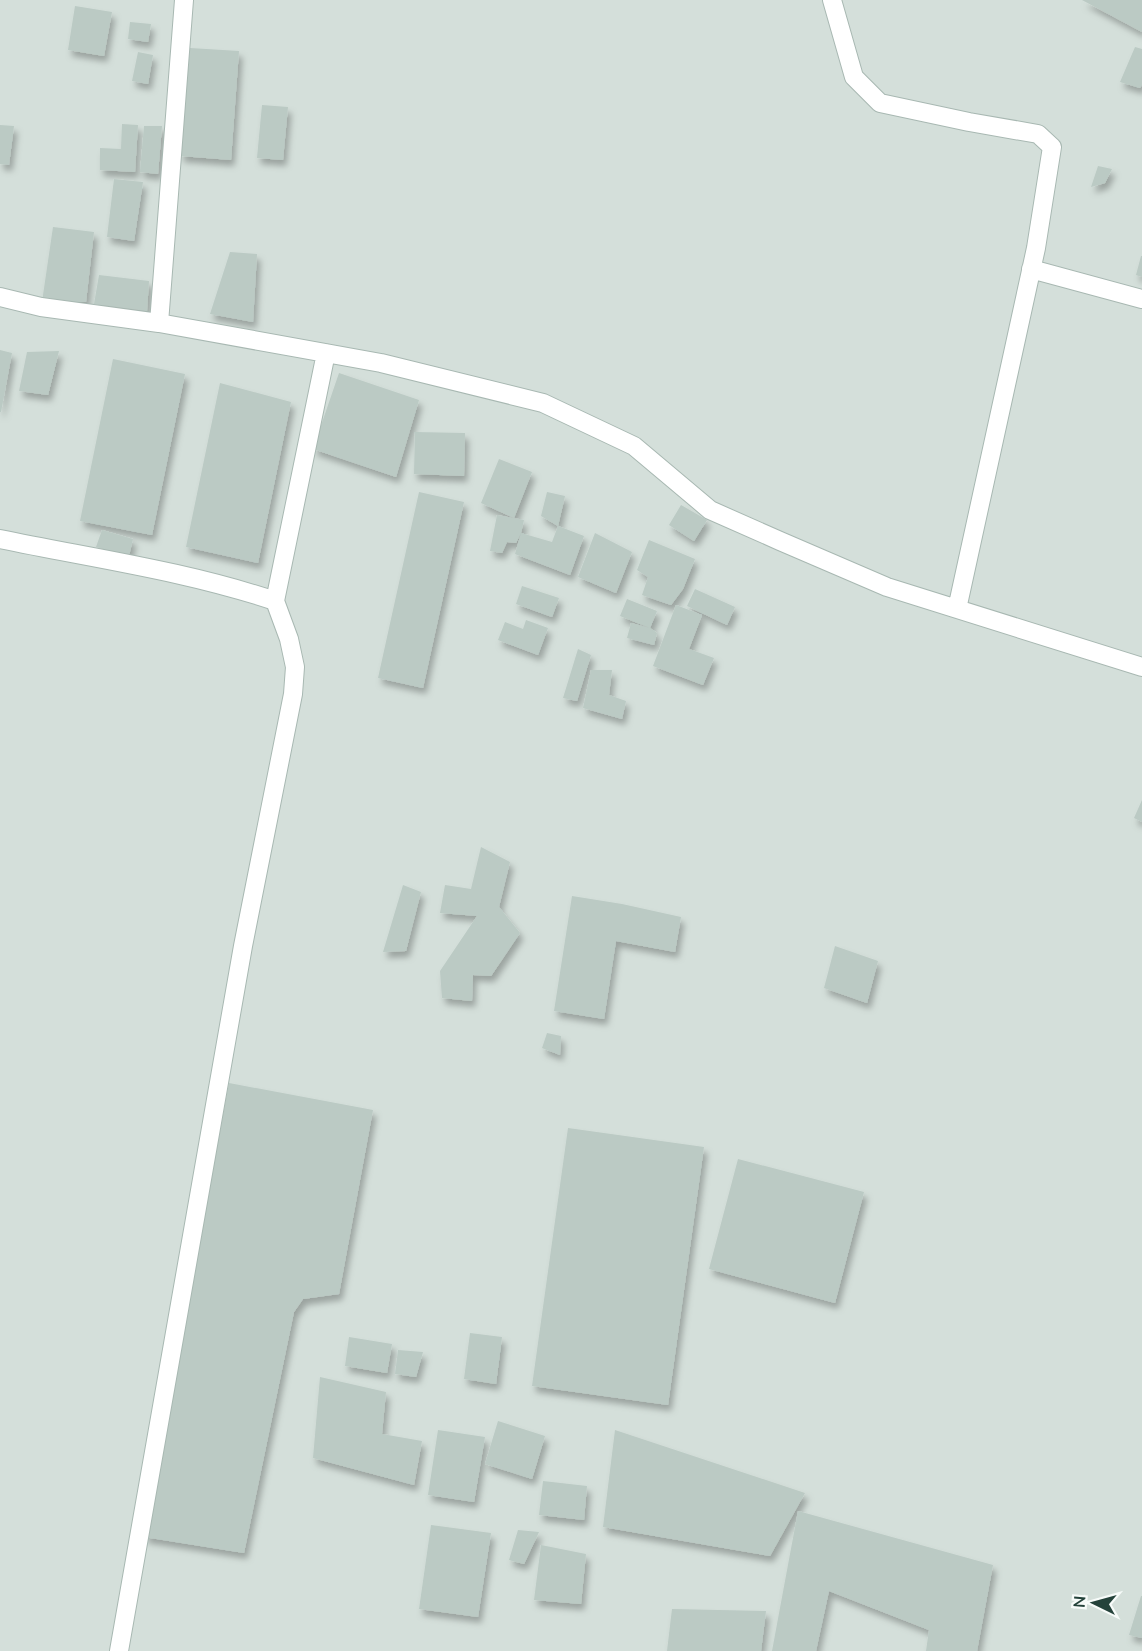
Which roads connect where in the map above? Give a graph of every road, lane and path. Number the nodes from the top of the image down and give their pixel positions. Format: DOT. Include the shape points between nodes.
graph roads {
  1 [pos="184,0"];
  2 [pos="832,0"];
  3 [pos="1031,269"];
  4 [pos="0,297"];
  5 [pos="1142,299"];
  6 [pos="159,323"];
  7 [pos="326,353"];
  8 [pos="0,540"];
  9 [pos="274,601"];
  10 [pos="957,609"];
  11 [pos="1142,668"];
  12 [pos="120,1651"];
  1 -- 6 [label="street"];
  2 -- 3 [label="street" via="854,76 880,103 1038,134 1052,147"];
  3 -- 5 [label="street"];
  3 -- 10 [label="street"];
  4 -- 6 [label="street" via="41,307"];
  6 -- 7 [label="street"];
  7 -- 9 [label="street"];
  7 -- 10 [label="street" via="543,403 634,446 710,510 888,587"];
  8 -- 9 [label="street" via="195,579"];
  9 -- 12 [label="street" via="295,667 293,694 243,946"];
  10 -- 11 [label="street"];
}
